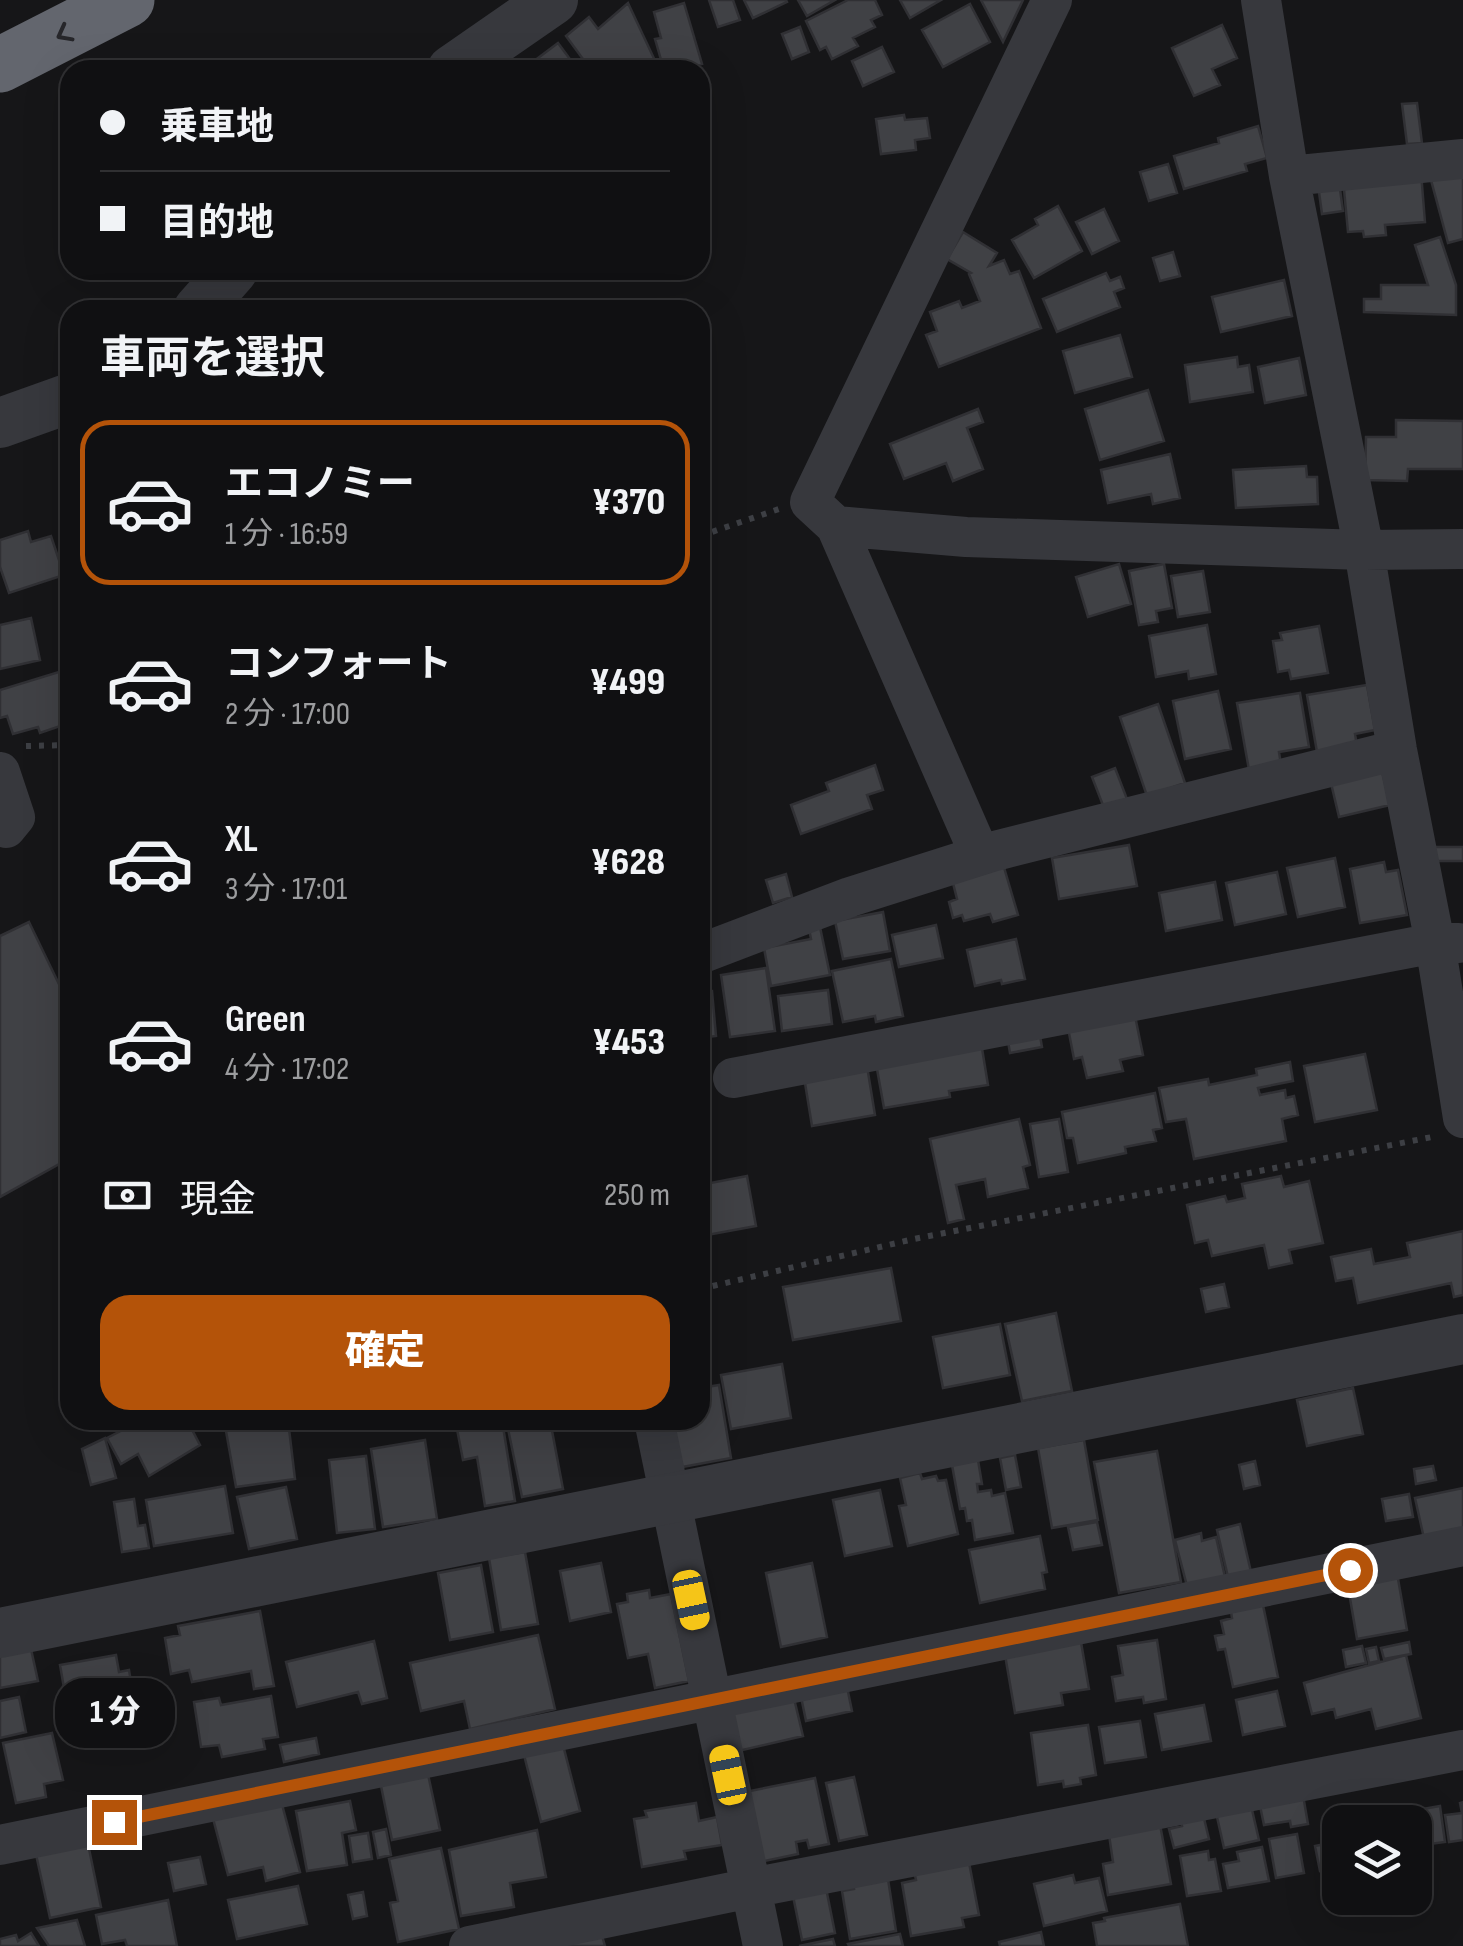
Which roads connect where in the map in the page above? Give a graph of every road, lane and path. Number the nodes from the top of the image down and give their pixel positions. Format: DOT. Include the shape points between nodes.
graph roads {
  1 [pos="126,0"];
  2 [pos="553,0"];
  3 [pos="1052,0"];
  4 [pos="1261,0"];
  5 [pos="466,60"];
  6 [pos="0,65"];
  7 [pos="1463,158"];
  8 [pos="1289,176"];
  9 [pos="224,280"];
  10 [pos="207,300"];
  11 [pos="60,401"];
  12 [pos="0,422"];
  13 [pos="823,514"];
  14 [pos="710,532"];
  15 [pos="1364,550"];
  16 [pos="1463,550"];
  17 [pos="60,747"];
  18 [pos="1397,750"];
  19 [pos="9,759"];
  20 [pos="0,826"];
  21 [pos="980,856"];
  22 [pos="1449,943"];
  23 [pos="710,950"];
  24 [pos="733,1078"];
  25 [pos="1453,1126"];
  26 [pos="710,1287"];
  27 [pos="1463,1339"];
  28 [pos="656,1430"];
  29 [pos="670,1500"];
  30 [pos="1463,1546"];
  31 [pos="0,1632"];
  32 [pos="712,1700"];
  33 [pos="1463,1750"];
  34 [pos="0,1845"];
  35 [pos="751,1888"];
  36 [pos="470,1946"];
  37 [pos="763,1946"];
  1 -- 6 [label="highway, one-way"];
  2 -- 5 [label="street"];
  3 -- 13 [label="street"];
  4 -- 8 [label="street"];
  7 -- 8 [label="street"];
  8 -- 15 [label="street"];
  9 -- 10 [label="street"];
  11 -- 12 [label="street"];
  13 -- 14 [label="path" via="764,512"];
  13 -- 15 [label="street" via="966,537"];
  13 -- 21 [label="street"];
  15 -- 16 [label="street"];
  15 -- 18 [label="street"];
  17 -- 19 [label="path"];
  18 -- 21 [label="street"];
  18 -- 22 [label="street"];
  19 -- 20 [label="street" via="15,816"];
  21 -- 23 [label="street" via="850,896"];
  22 -- 24 [label="street"];
  22 -- 25 [label="street"];
  25 -- 26 [label="path"];
  27 -- 29 [label="street"];
  28 -- 29 [label="street"];
  29 -- 31 [label="street"];
  29 -- 32 [label="street"];
  30 -- 32 [label="street"];
  32 -- 34 [label="street"];
  32 -- 35 [label="street"];
  33 -- 35 [label="street"];
  35 -- 36 [label="street"];
  35 -- 37 [label="street"];
}
